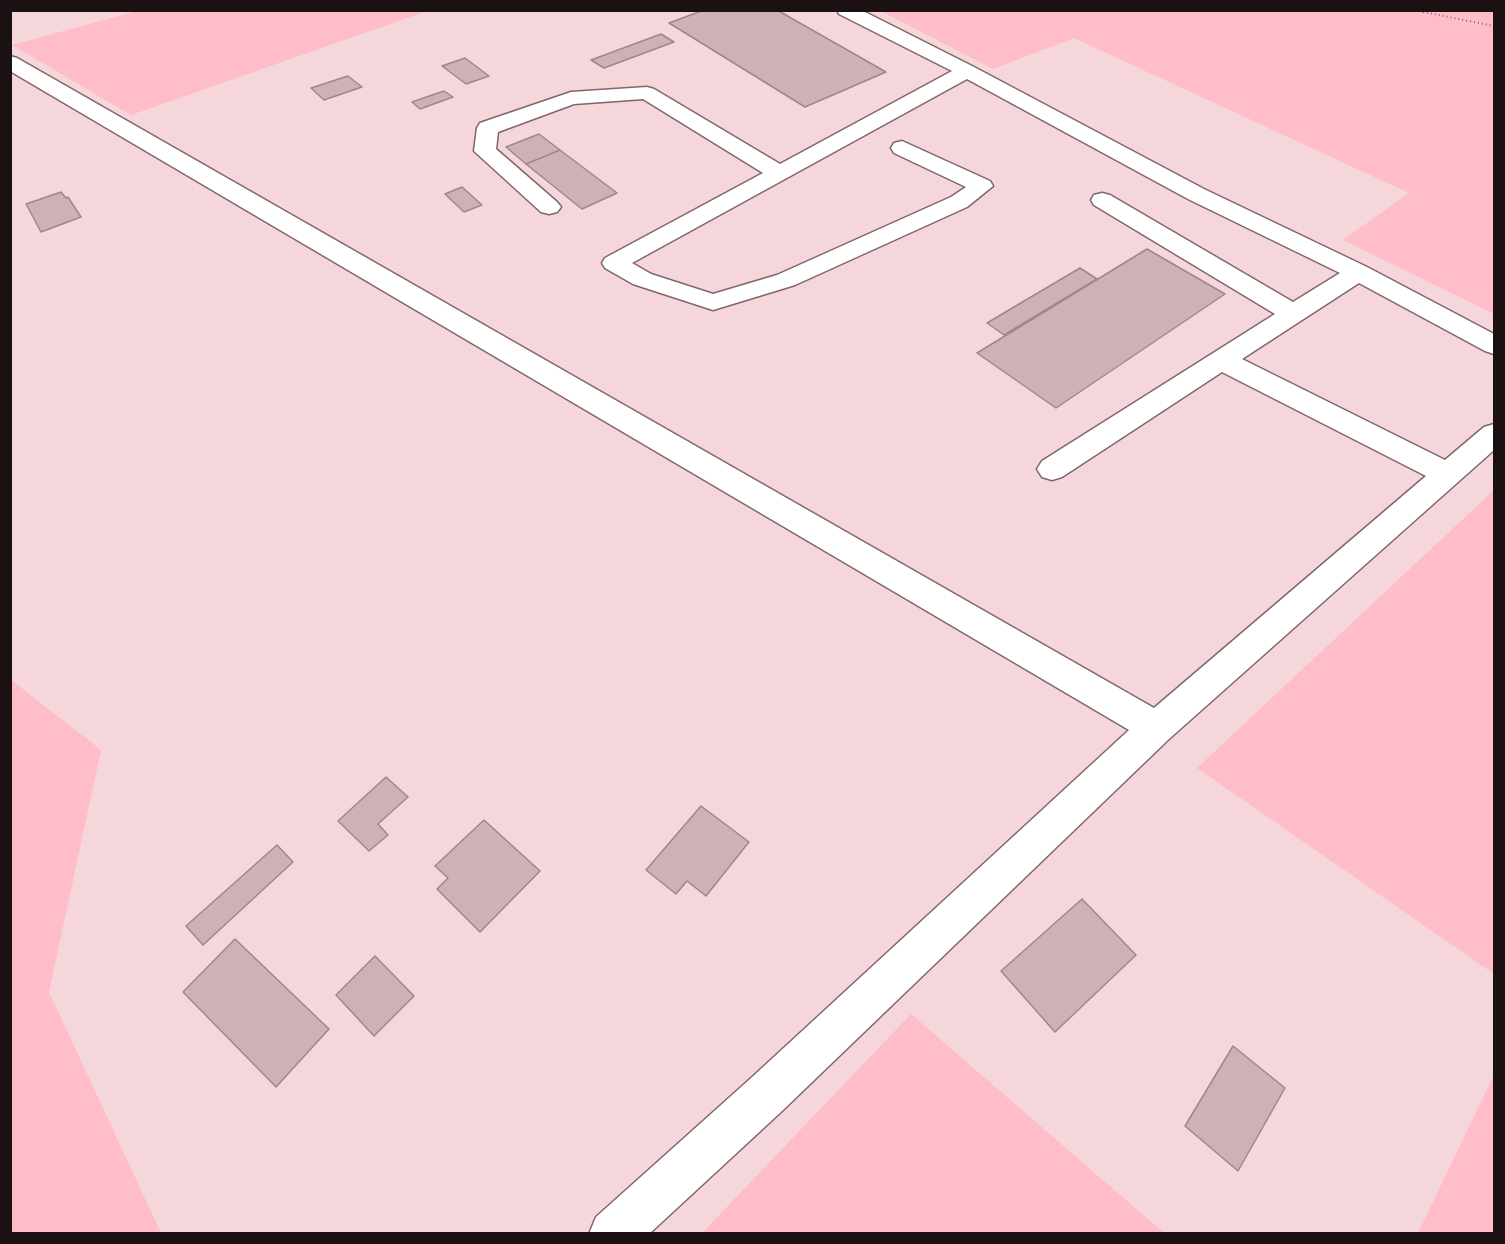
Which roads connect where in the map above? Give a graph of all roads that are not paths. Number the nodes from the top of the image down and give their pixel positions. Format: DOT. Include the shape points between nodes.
graph roads {
  1 [pos="846,10"];
  2 [pos="10,62"];
  3 [pos="967,71"];
  4 [pos="902,148"];
  5 [pos="779,173"];
  6 [pos="1102,200"];
  7 [pos="549,207"];
  8 [pos="1358,272"];
  9 [pos="1293,313"];
  10 [pos="1494,345"];
  11 [pos="1221,360"];
  12 [pos="1494,434"];
  13 [pos="1052,468"];
  14 [pos="1449,475"];
  15 [pos="1156,728"];
  16 [pos="613,1233"];
  1 -- 3 [label="street"];
  2 -- 15 [label="street"];
  3 -- 5 [label="street"];
  3 -- 8 [label="street" via="1196,194"];
  4 -- 5 [label="street" via="982,186 959,202 786,280 713,302 642,279 614,263"];
  5 -- 7 [label="street" via="647,93 571,98 488,128 485,151"];
  6 -- 9 [label="street"];
  8 -- 9 [label="street"];
  8 -- 10 [label="street"];
  9 -- 11 [label="street"];
  11 -- 13 [label="street"];
  11 -- 14 [label="street"];
  12 -- 14 [label="street"];
  14 -- 15 [label="street"];
  15 -- 16 [label="street" via="766,1095"];
}
